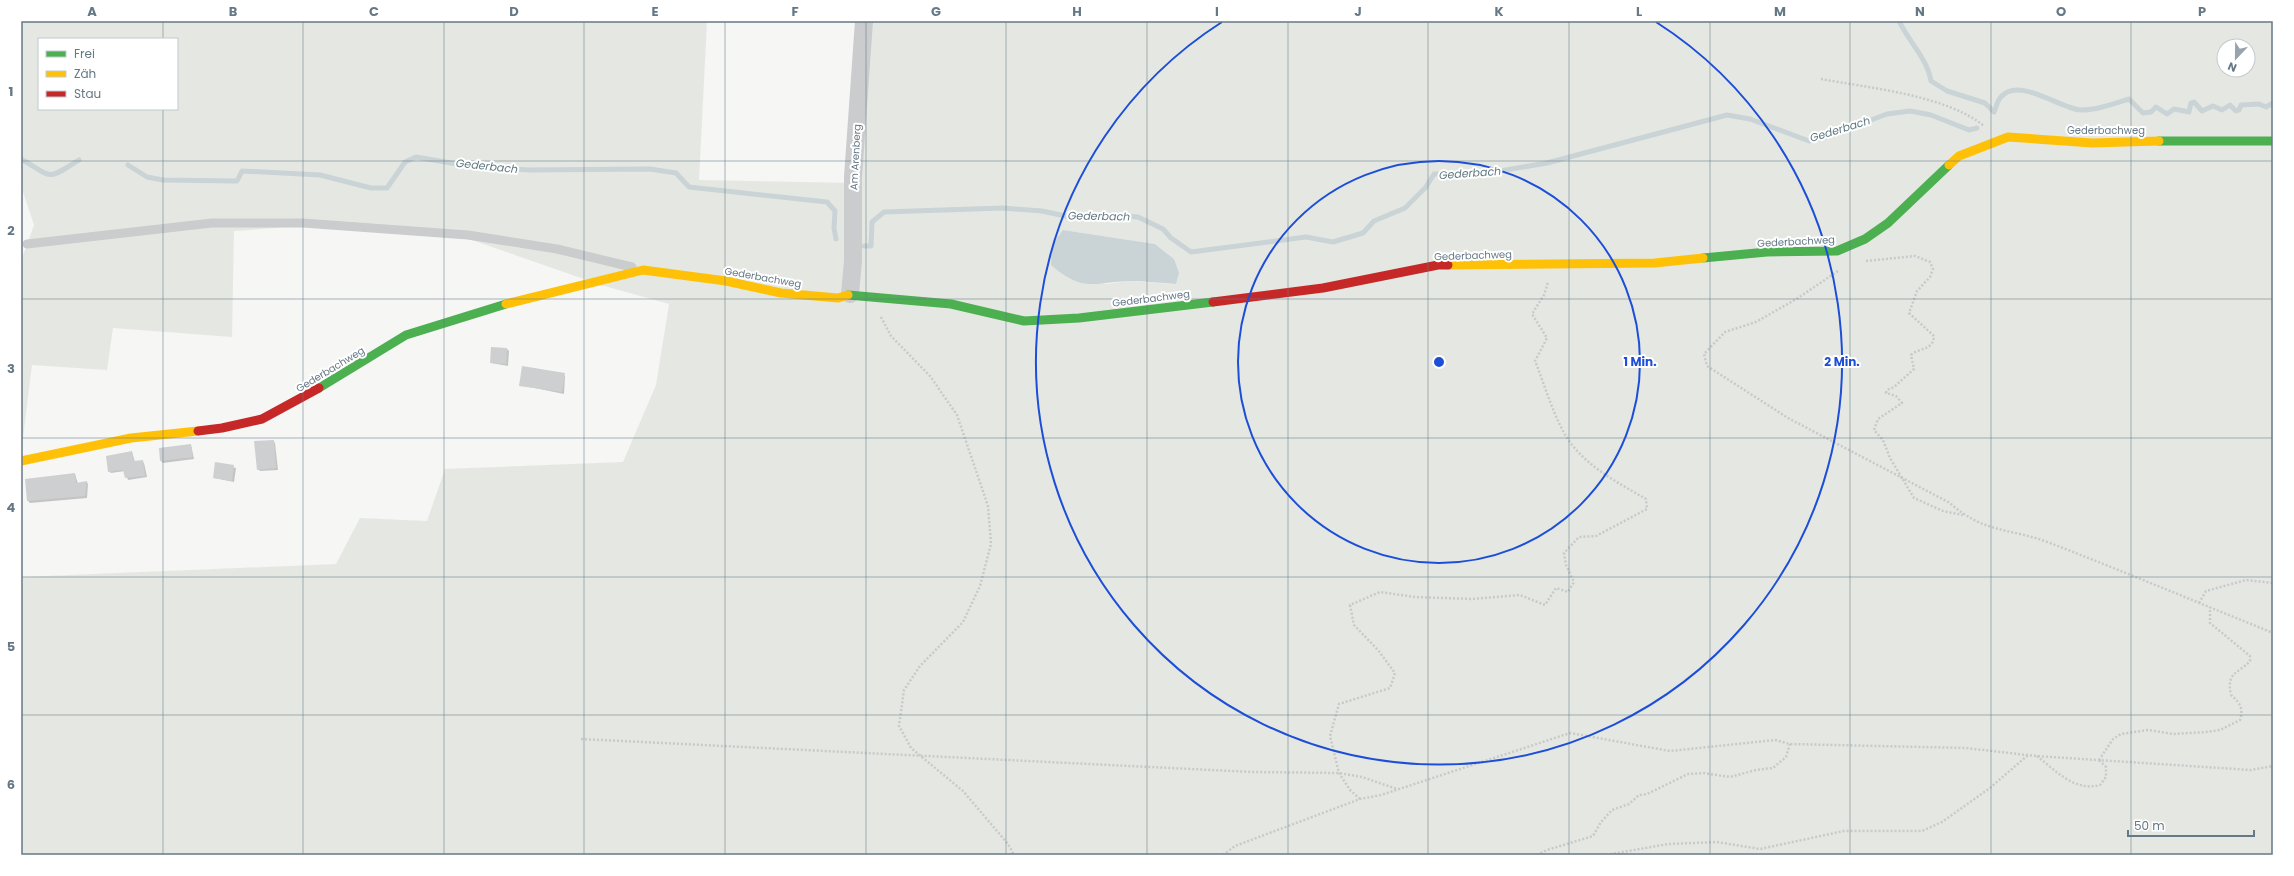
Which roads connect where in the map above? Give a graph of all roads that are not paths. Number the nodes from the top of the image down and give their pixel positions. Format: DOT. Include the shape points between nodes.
graph roads {
  1 [pos="864,21"];
  2 [pos="2273,141"];
  3 [pos="27,244"];
  4 [pos="643,270"];
  5 [pos="850,294"];
  6 [pos="21,461"];
  1 -- 5 [label="street, Am Arenberg" via="853,177 853,262"];
  2 -- 5 [label="street, Gederbachweg" via="2092,143 2008,137 1959,156 1888,223 1865,239 1838,251 1767,252 1655,263 1438,265 1323,288 1079,318 1024,321 952,304"];
  3 -- 4 [label="lane, Gederbachweg" via="212,223 303,222 468,235 557,249"];
  4 -- 5 [label="street, Gederbachweg" via="726,281 781,293 838,298"];
  4 -- 6 [label="street, Gederbachweg" via="506,304 406,335 301,399 262,419 222,428 131,438"];
}
